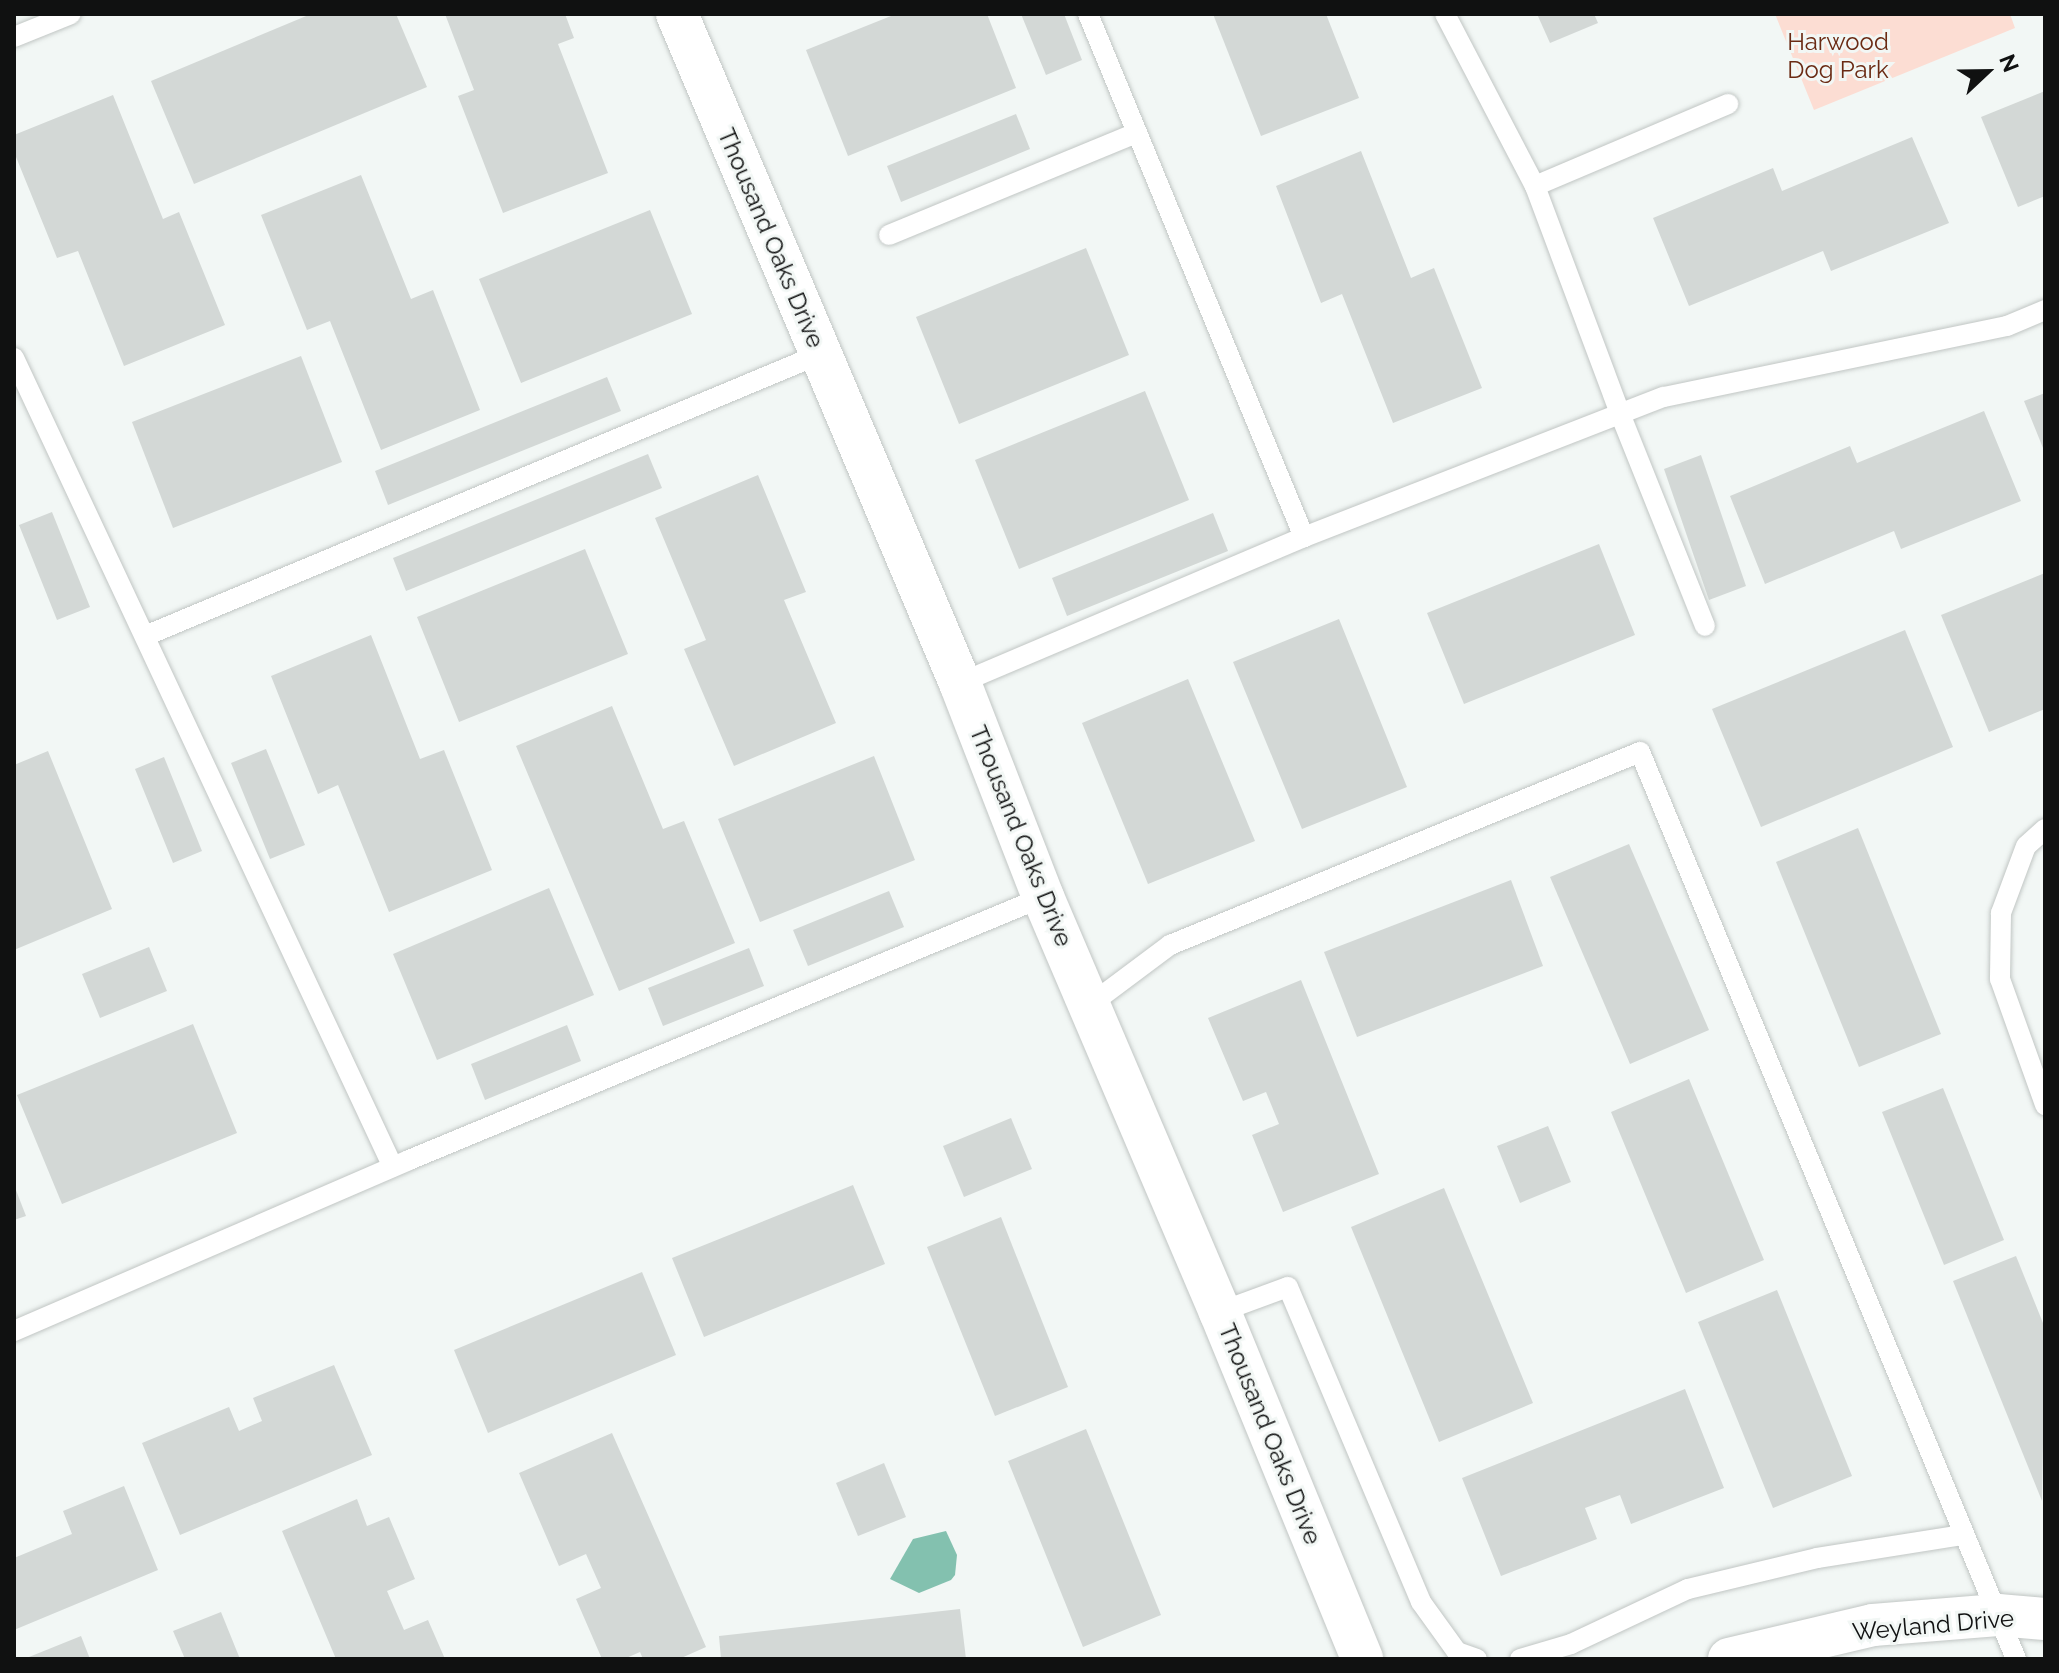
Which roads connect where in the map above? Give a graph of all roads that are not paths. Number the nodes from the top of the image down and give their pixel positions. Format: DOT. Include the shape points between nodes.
graph roads {
  1 [pos="71,14"];
  2 [pos="1088,14"];
  3 [pos="1445,14"];
  4 [pos="681,15"];
  5 [pos="14,37"];
  6 [pos="1728,104"];
  7 [pos="1137,133"];
  8 [pos="1535,186"];
  9 [pos="889,235"];
  10 [pos="2045,310"];
  11 [pos="820,354"];
  12 [pos="14,358"];
  13 [pos="1621,416"];
  14 [pos="1304,537"];
  15 [pos="1705,626"];
  16 [pos="145,636"];
  17 [pos="960,683"];
  18 [pos="2045,829"];
  19 [pos="1043,897"];
  20 [pos="1091,1004"];
  21 [pos="2045,1105"];
  22 [pos="393,1167"];
  23 [pos="1220,1312"];
  24 [pos="14,1331"];
  25 [pos="1963,1535"];
  26 [pos="1998,1615"];
  27 [pos="2045,1619"];
  28 [pos="1362,1659"];
  29 [pos="1477,1659"];
  30 [pos="1520,1659"];
  31 [pos="1729,1659"];
  32 [pos="2016,1659"];
  1 -- 5 [label="lane"];
  2 -- 7 [label="lane"];
  3 -- 8 [label="lane"];
  4 -- 11 [label="street, Thousand Oaks Drive"];
  6 -- 8 [label="lane"];
  7 -- 9 [label="lane"];
  7 -- 14 [label="lane"];
  8 -- 13 [label="lane"];
  10 -- 13 [label="lane" via="2007,326 1664,397"];
  11 -- 16 [label="lane"];
  11 -- 17 [label="street, Thousand Oaks Drive"];
  12 -- 16 [label="lane"];
  13 -- 14 [label="lane"];
  13 -- 15 [label="lane"];
  14 -- 17 [label="lane"];
  16 -- 22 [label="lane"];
  17 -- 19 [label="street, Thousand Oaks Drive"];
  18 -- 21 [label="lane" via="2026,846 2001,913 2000,979"];
  19 -- 20 [label="street, Thousand Oaks Drive"];
  19 -- 22 [label="lane"];
  20 -- 23 [label="street, Thousand Oaks Drive"];
  20 -- 25 [label="lane" via="1170,945 1640,752"];
  22 -- 24 [label="lane"];
  23 -- 28 [label="street, Thousand Oaks Drive"];
  23 -- 29 [label="lane" via="1288,1287 1421,1602 1457,1652"];
  25 -- 26 [label="lane"];
  25 -- 30 [label="lane" via="1817,1558 1688,1589 1571,1644"];
  26 -- 27 [label="street, Weyland Drive"];
  26 -- 31 [label="street, Weyland Drive" via="1873,1625"];
  26 -- 32 [label="lane"];
}
